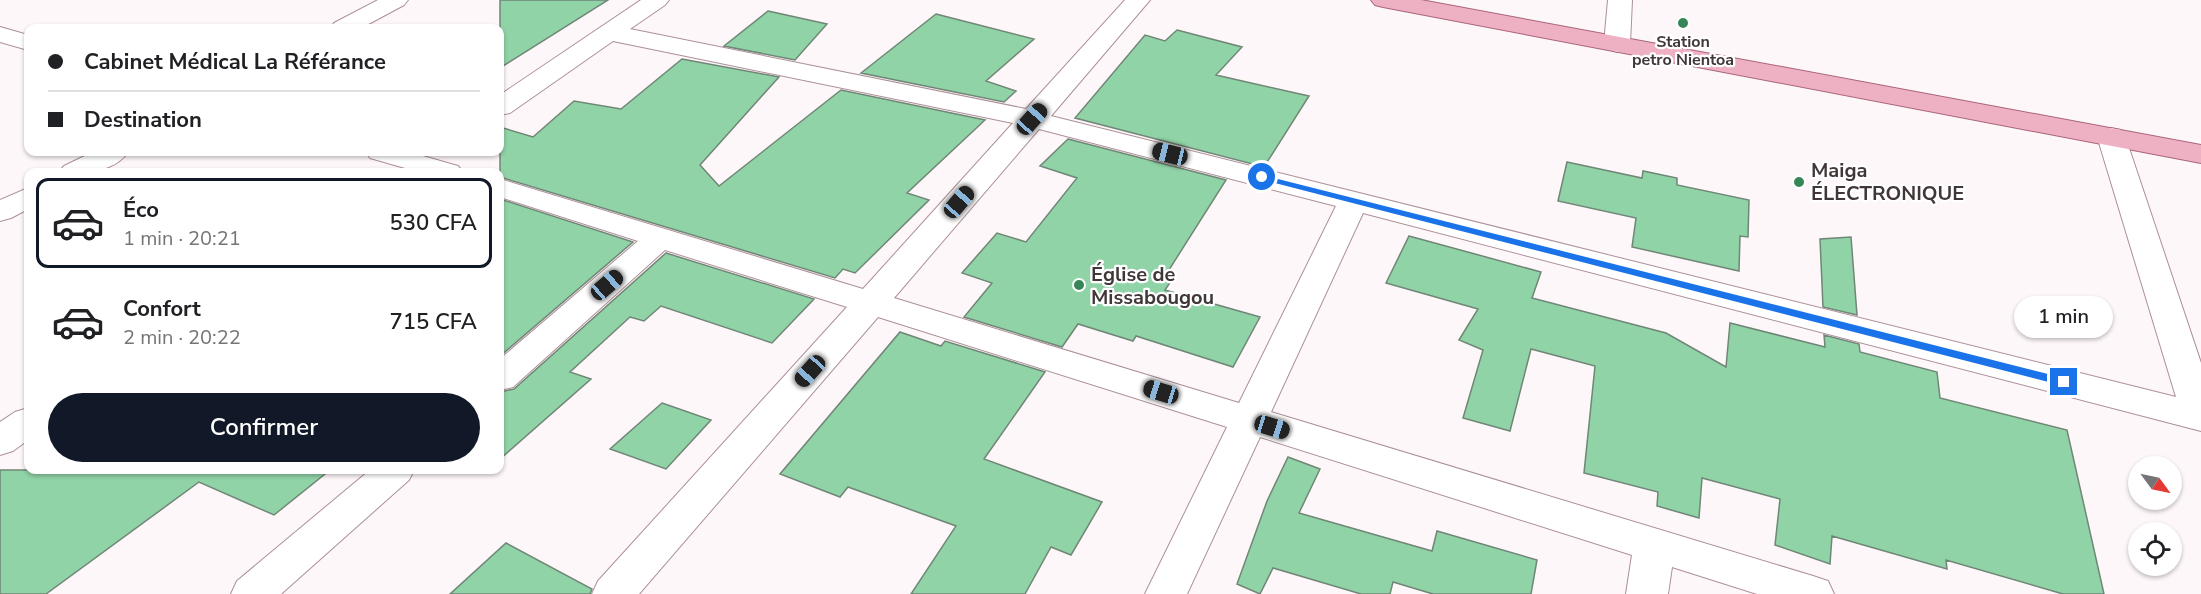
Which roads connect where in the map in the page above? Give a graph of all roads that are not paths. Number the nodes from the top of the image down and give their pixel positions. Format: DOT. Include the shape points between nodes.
graph roads {
  1 [pos="396,0"];
  2 [pos="657,0"];
  3 [pos="1138,0"];
  4 [pos="1383,0"];
  5 [pos="1620,0"];
  6 [pos="351,24"];
  7 [pos="611,33"];
  8 [pos="1617,44"];
  9 [pos="504,104"];
  10 [pos="1032,119"];
  11 [pos="2111,136"];
  12 [pos="2201,154"];
  13 [pos="106,156"];
  14 [pos="395,156"];
  15 [pos="417,162"];
  16 [pos="82,168"];
  17 [pos="436,168"];
  18 [pos="504,189"];
  19 [pos="24,199"];
  20 [pos="1354,201"];
  21 [pos="0,212"];
  22 [pos="660,238"];
  23 [pos="870,303"];
  24 [pos="504,374"];
  25 [pos="2201,417"];
  26 [pos="1250,420"];
  27 [pos="24,425"];
  28 [pos="0,441"];
  29 [pos="390,474"];
  30 [pos="1654,545"];
  31 [pos="252,594"];
  32 [pos="613,594"];
  33 [pos="1166,594"];
  34 [pos="1647,594"];
  35 [pos="1813,594"];
  1 -- 6 [label="street"];
  2 -- 7 [label="street"];
  3 -- 10 [label="street"];
  4 -- 8 [label="main road"];
  5 -- 8 [label="street"];
  7 -- 9 [label="street"];
  7 -- 10 [label="street"];
  8 -- 11 [label="main road"];
  10 -- 20 [label="street"];
  10 -- 23 [label="street"];
  11 -- 12 [label="main road"];
  11 -- 25 [label="street"];
  13 -- 16 [label="street"];
  14 -- 15 [label="street"];
  15 -- 17 [label="street"];
  18 -- 22 [label="street"];
  19 -- 21 [label="street"];
  20 -- 25 [label="street"];
  20 -- 26 [label="street"];
  22 -- 23 [label="street"];
  22 -- 24 [label="street"];
  23 -- 26 [label="street"];
  23 -- 32 [label="street"];
  26 -- 30 [label="street"];
  26 -- 33 [label="street"];
  27 -- 28 [label="street"];
  29 -- 31 [label="street"];
  30 -- 34 [label="street"];
  30 -- 35 [label="street"];
}
